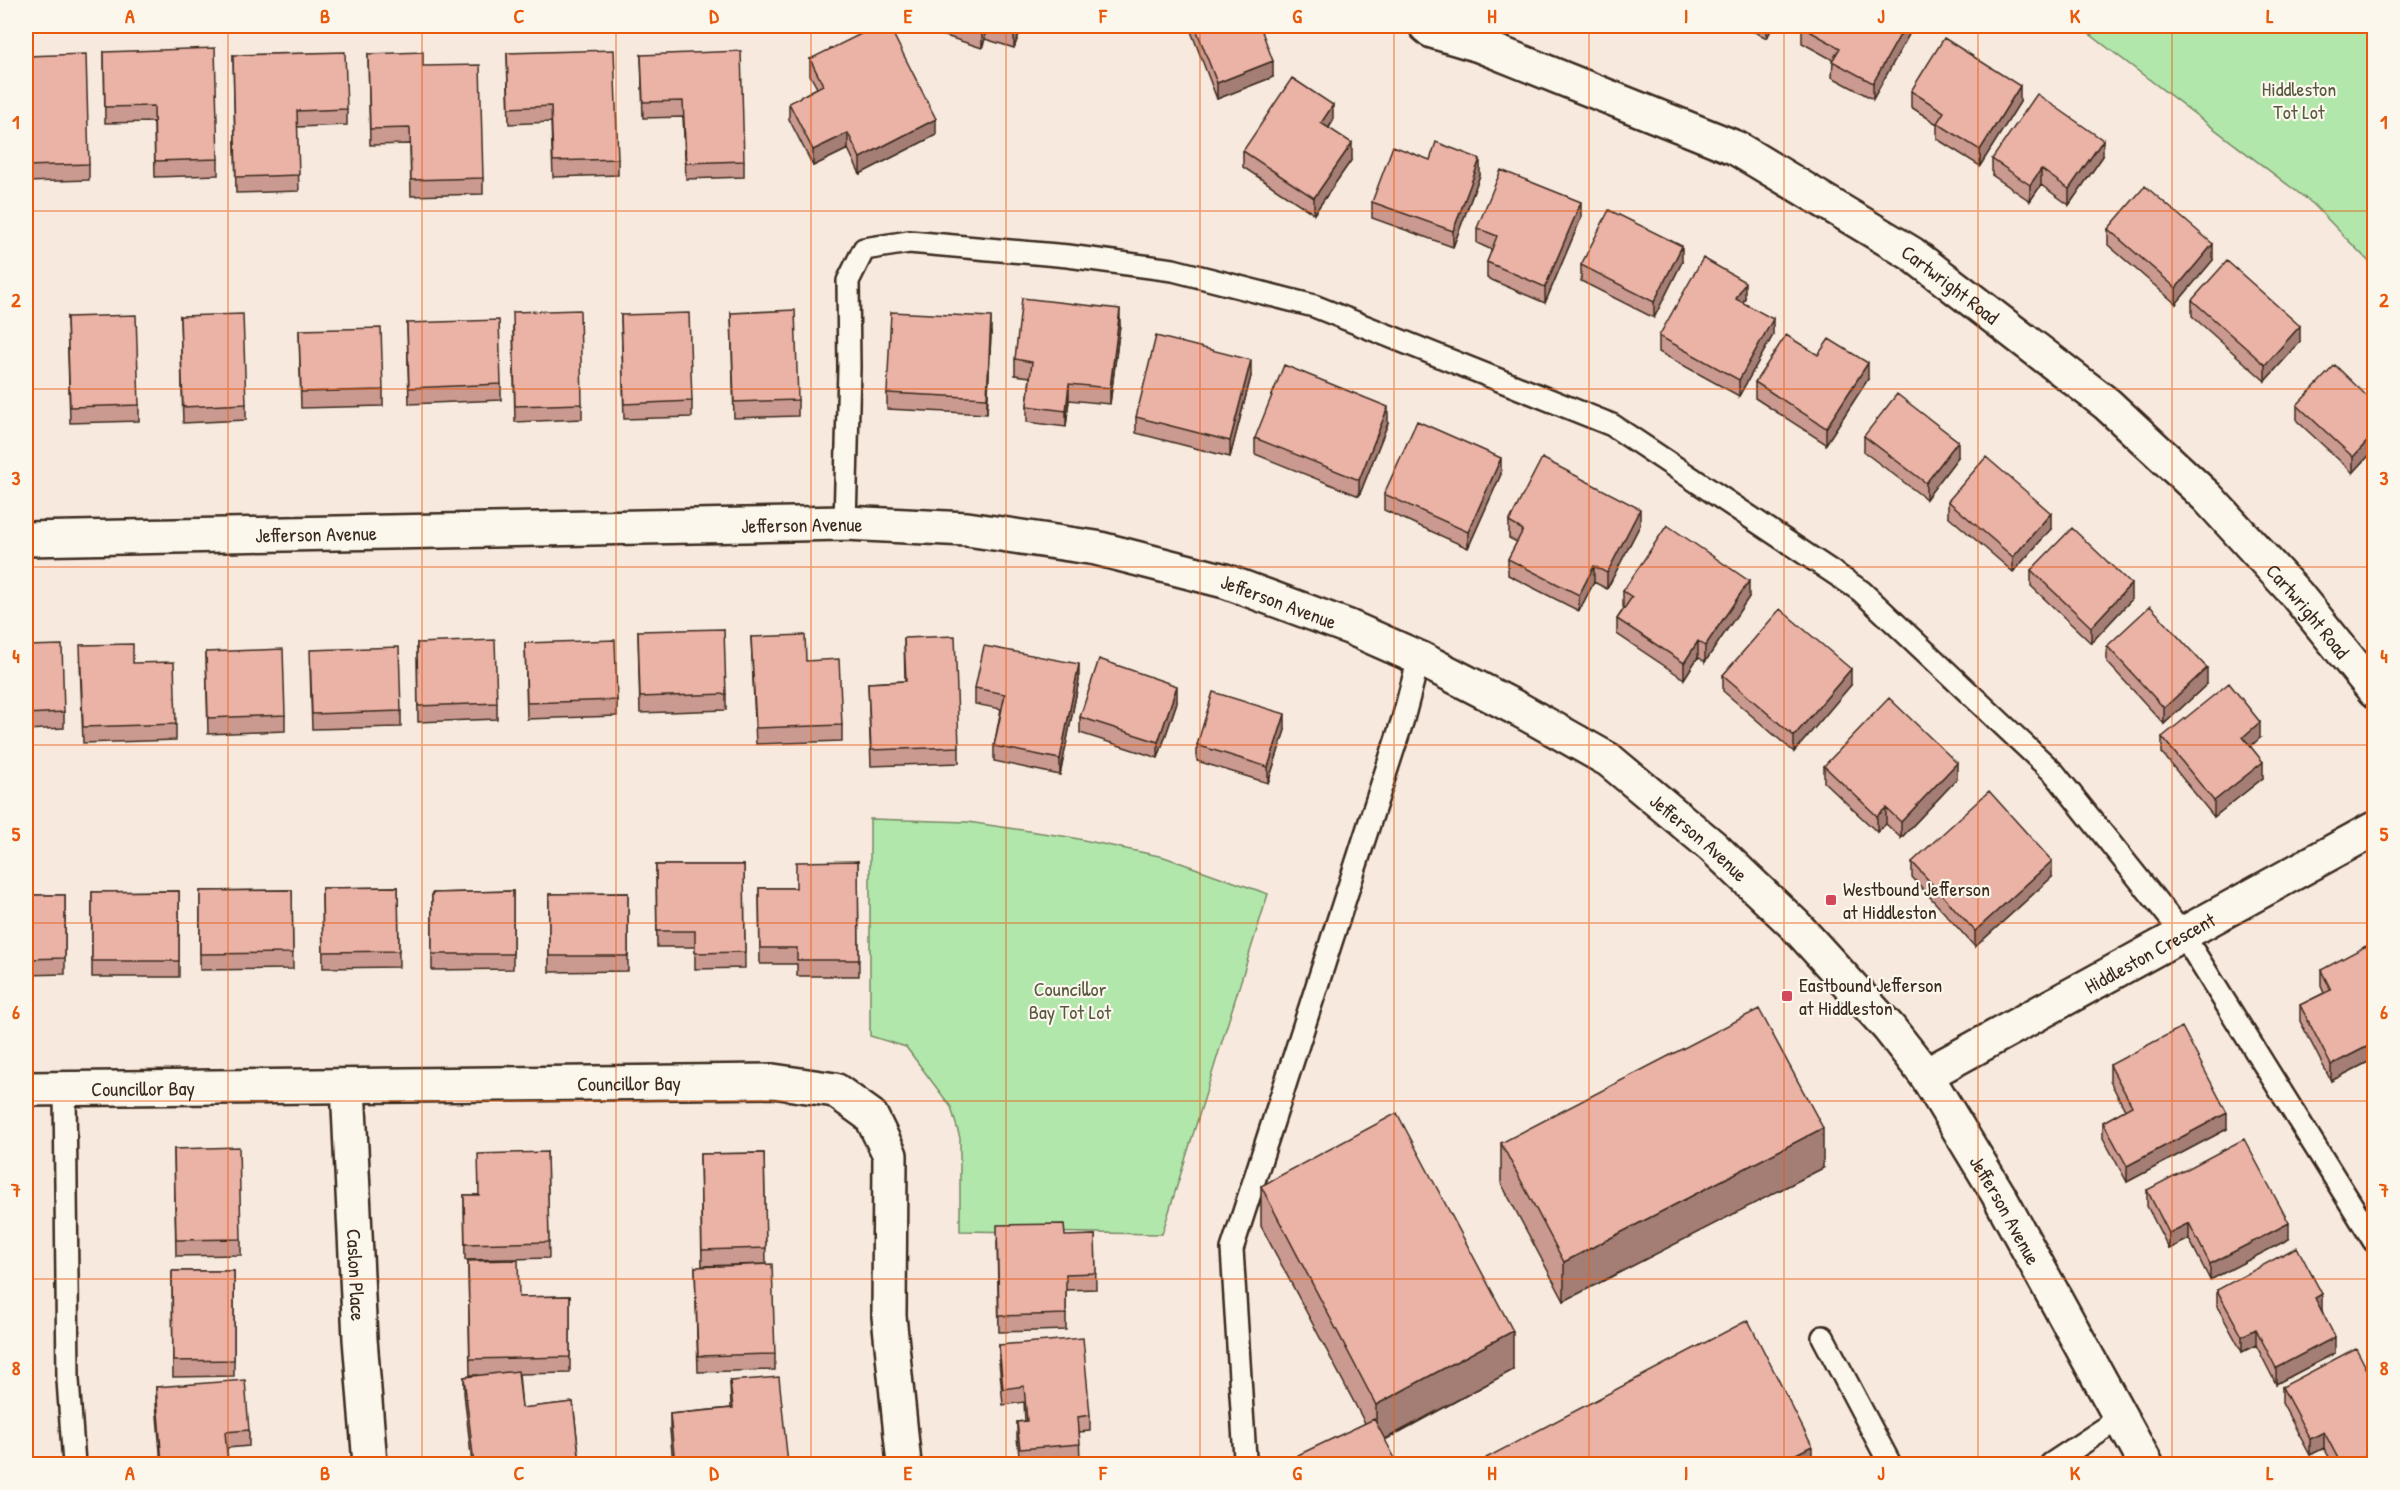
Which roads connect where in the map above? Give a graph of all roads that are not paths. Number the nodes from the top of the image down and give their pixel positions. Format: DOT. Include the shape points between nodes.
graph roads {
  1 [pos="1426,26"];
  2 [pos="845,523"];
  3 [pos="26,539"];
  4 [pos="1419,658"];
  5 [pos="2374,690"];
  6 [pos="2374,829"];
  7 [pos="2182,933"];
  8 [pos="1926,1075"];
  9 [pos="348,1086"];
  10 [pos="26,1089"];
  11 [pos="65,1089"];
  12 [pos="2374,1241"];
  13 [pos="1823,1337"];
  14 [pos="2119,1419"];
  15 [pos="1245,1458"];
  16 [pos="74,1464"];
  17 [pos="370,1464"];
  18 [pos="904,1464"];
  19 [pos="1890,1464"];
  20 [pos="2051,1464"];
  21 [pos="2146,1464"];
  1 -- 5 [label="street, Cartwright Road" via="1736,148 1912,254 2107,404 2199,489 2296,594"];
  2 -- 3 [label="street, Jefferson Avenue"];
  2 -- 4 [label="street, Jefferson Avenue" via="967,529 1096,548 1225,581"];
  2 -- 7 [label="lane" via="848,281 864,249 909,242 1068,256 1173,270 1314,306 1612,425 1861,591 2055,774"];
  4 -- 8 [label="street, Jefferson Avenue" via="1609,760 1712,846 1796,926 1889,1028"];
  4 -- 15 [label="lane" via="1403,719 1232,1249"];
  6 -- 7 [label="street, Hiddleston Crescent"];
  7 -- 8 [label="street, Hiddleston Crescent"];
  7 -- 12 [label="lane"];
  8 -- 14 [label="street, Jefferson Avenue" via="1998,1194"];
  9 -- 11 [label="street, Councillor Bay"];
  9 -- 17 [label="street, Caslon Place"];
  9 -- 18 [label="street, Councillor Bay" via="773,1081 835,1090 871,1116 890,1155 889,1316"];
  10 -- 11 [label="street, Councillor Bay"];
  11 -- 16 [label="lane"];
  13 -- 19 [label="lane"];
  14 -- 20 [label="lane"];
  14 -- 21 [label="street, Jefferson Avenue"];
}
